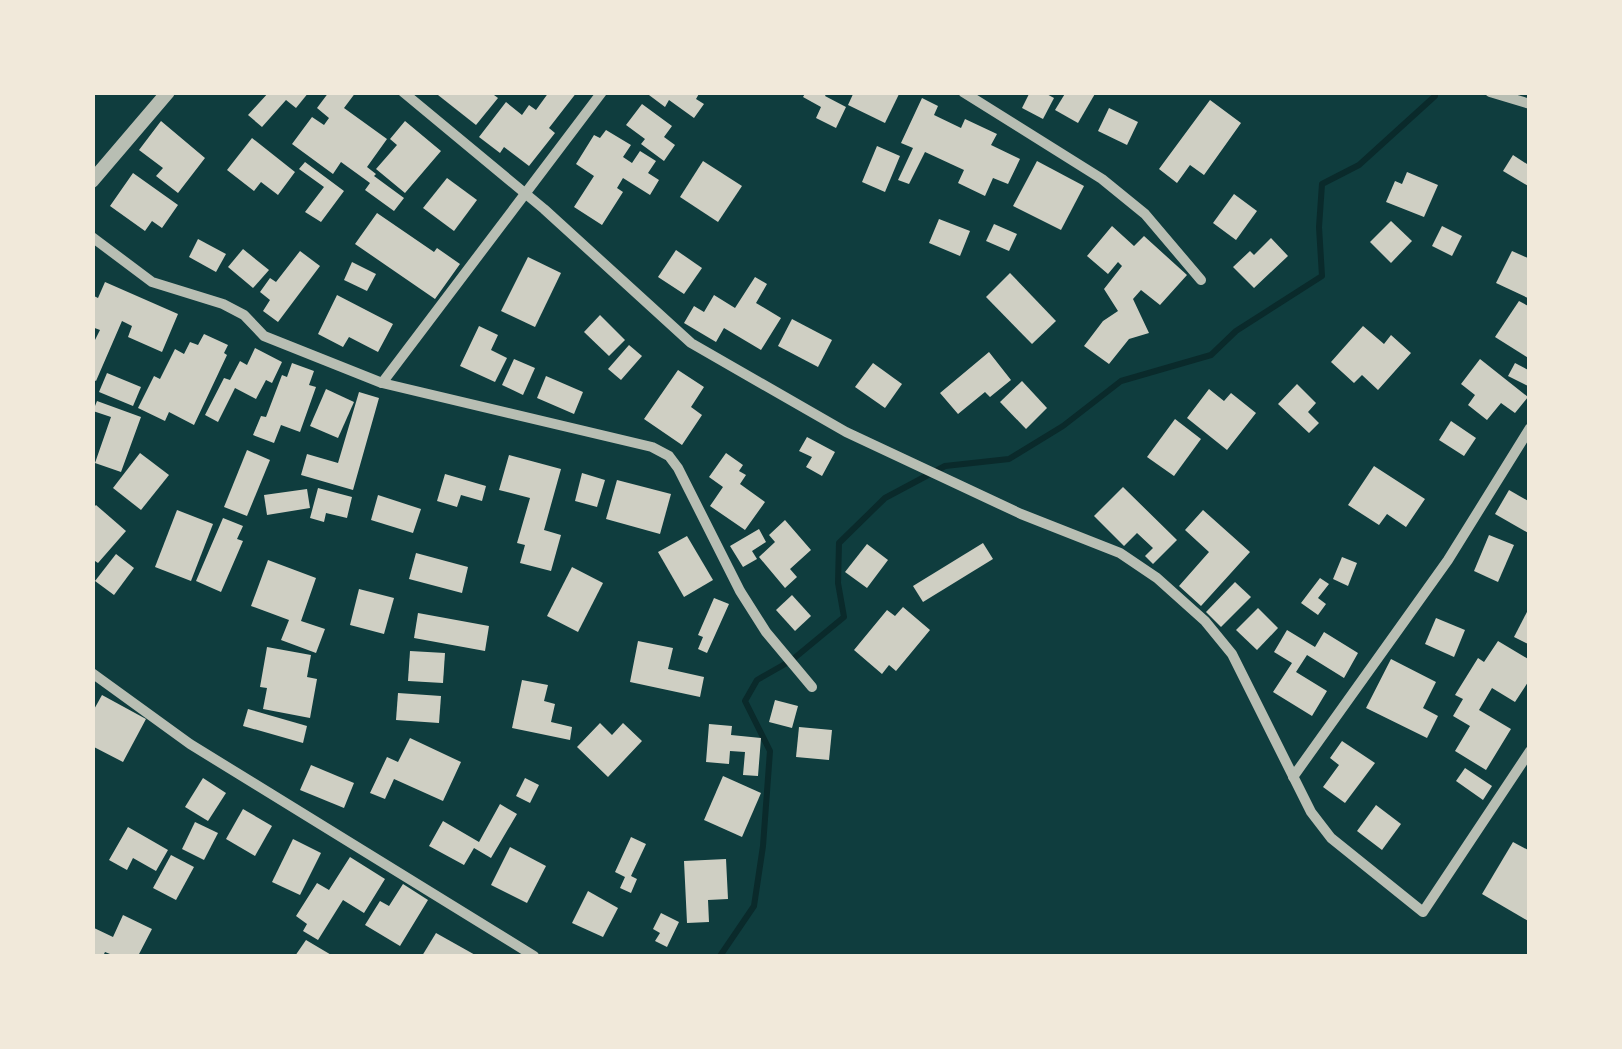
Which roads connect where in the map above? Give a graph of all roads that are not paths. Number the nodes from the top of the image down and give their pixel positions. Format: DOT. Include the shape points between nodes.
graph roads {
  1 [pos="168,92"];
  2 [pos="404,92"];
  3 [pos="602,92"];
  4 [pos="962,92"];
  5 [pos="1490,92"];
  6 [pos="1530,104"];
  7 [pos="92,180"];
  8 [pos="526,194"];
  9 [pos="92,237"];
  10 [pos="1202,280"];
  11 [pos="382,383"];
  12 [pos="1530,428"];
  13 [pos="92,673"];
  14 [pos="812,687"];
  15 [pos="1530,751"];
  16 [pos="1293,776"];
  17 [pos="534,956"];
  1 -- 7 [label="street"];
  2 -- 8 [label="street"];
  3 -- 8 [label="street"];
  4 -- 10 [label="street" via="1102,179 1145,214"];
  5 -- 6 [label="street"];
  8 -- 11 [label="street"];
  8 -- 16 [label="street" via="691,342 846,432 1120,553 1157,578 1232,654"];
  9 -- 11 [label="street" via="152,282 223,304 264,336"];
  11 -- 14 [label="street" via="669,456 740,591"];
  12 -- 16 [label="street" via="1448,560"];
  13 -- 17 [label="street" via="190,744"];
  15 -- 16 [label="street" via="1423,912 1331,838"];
}
